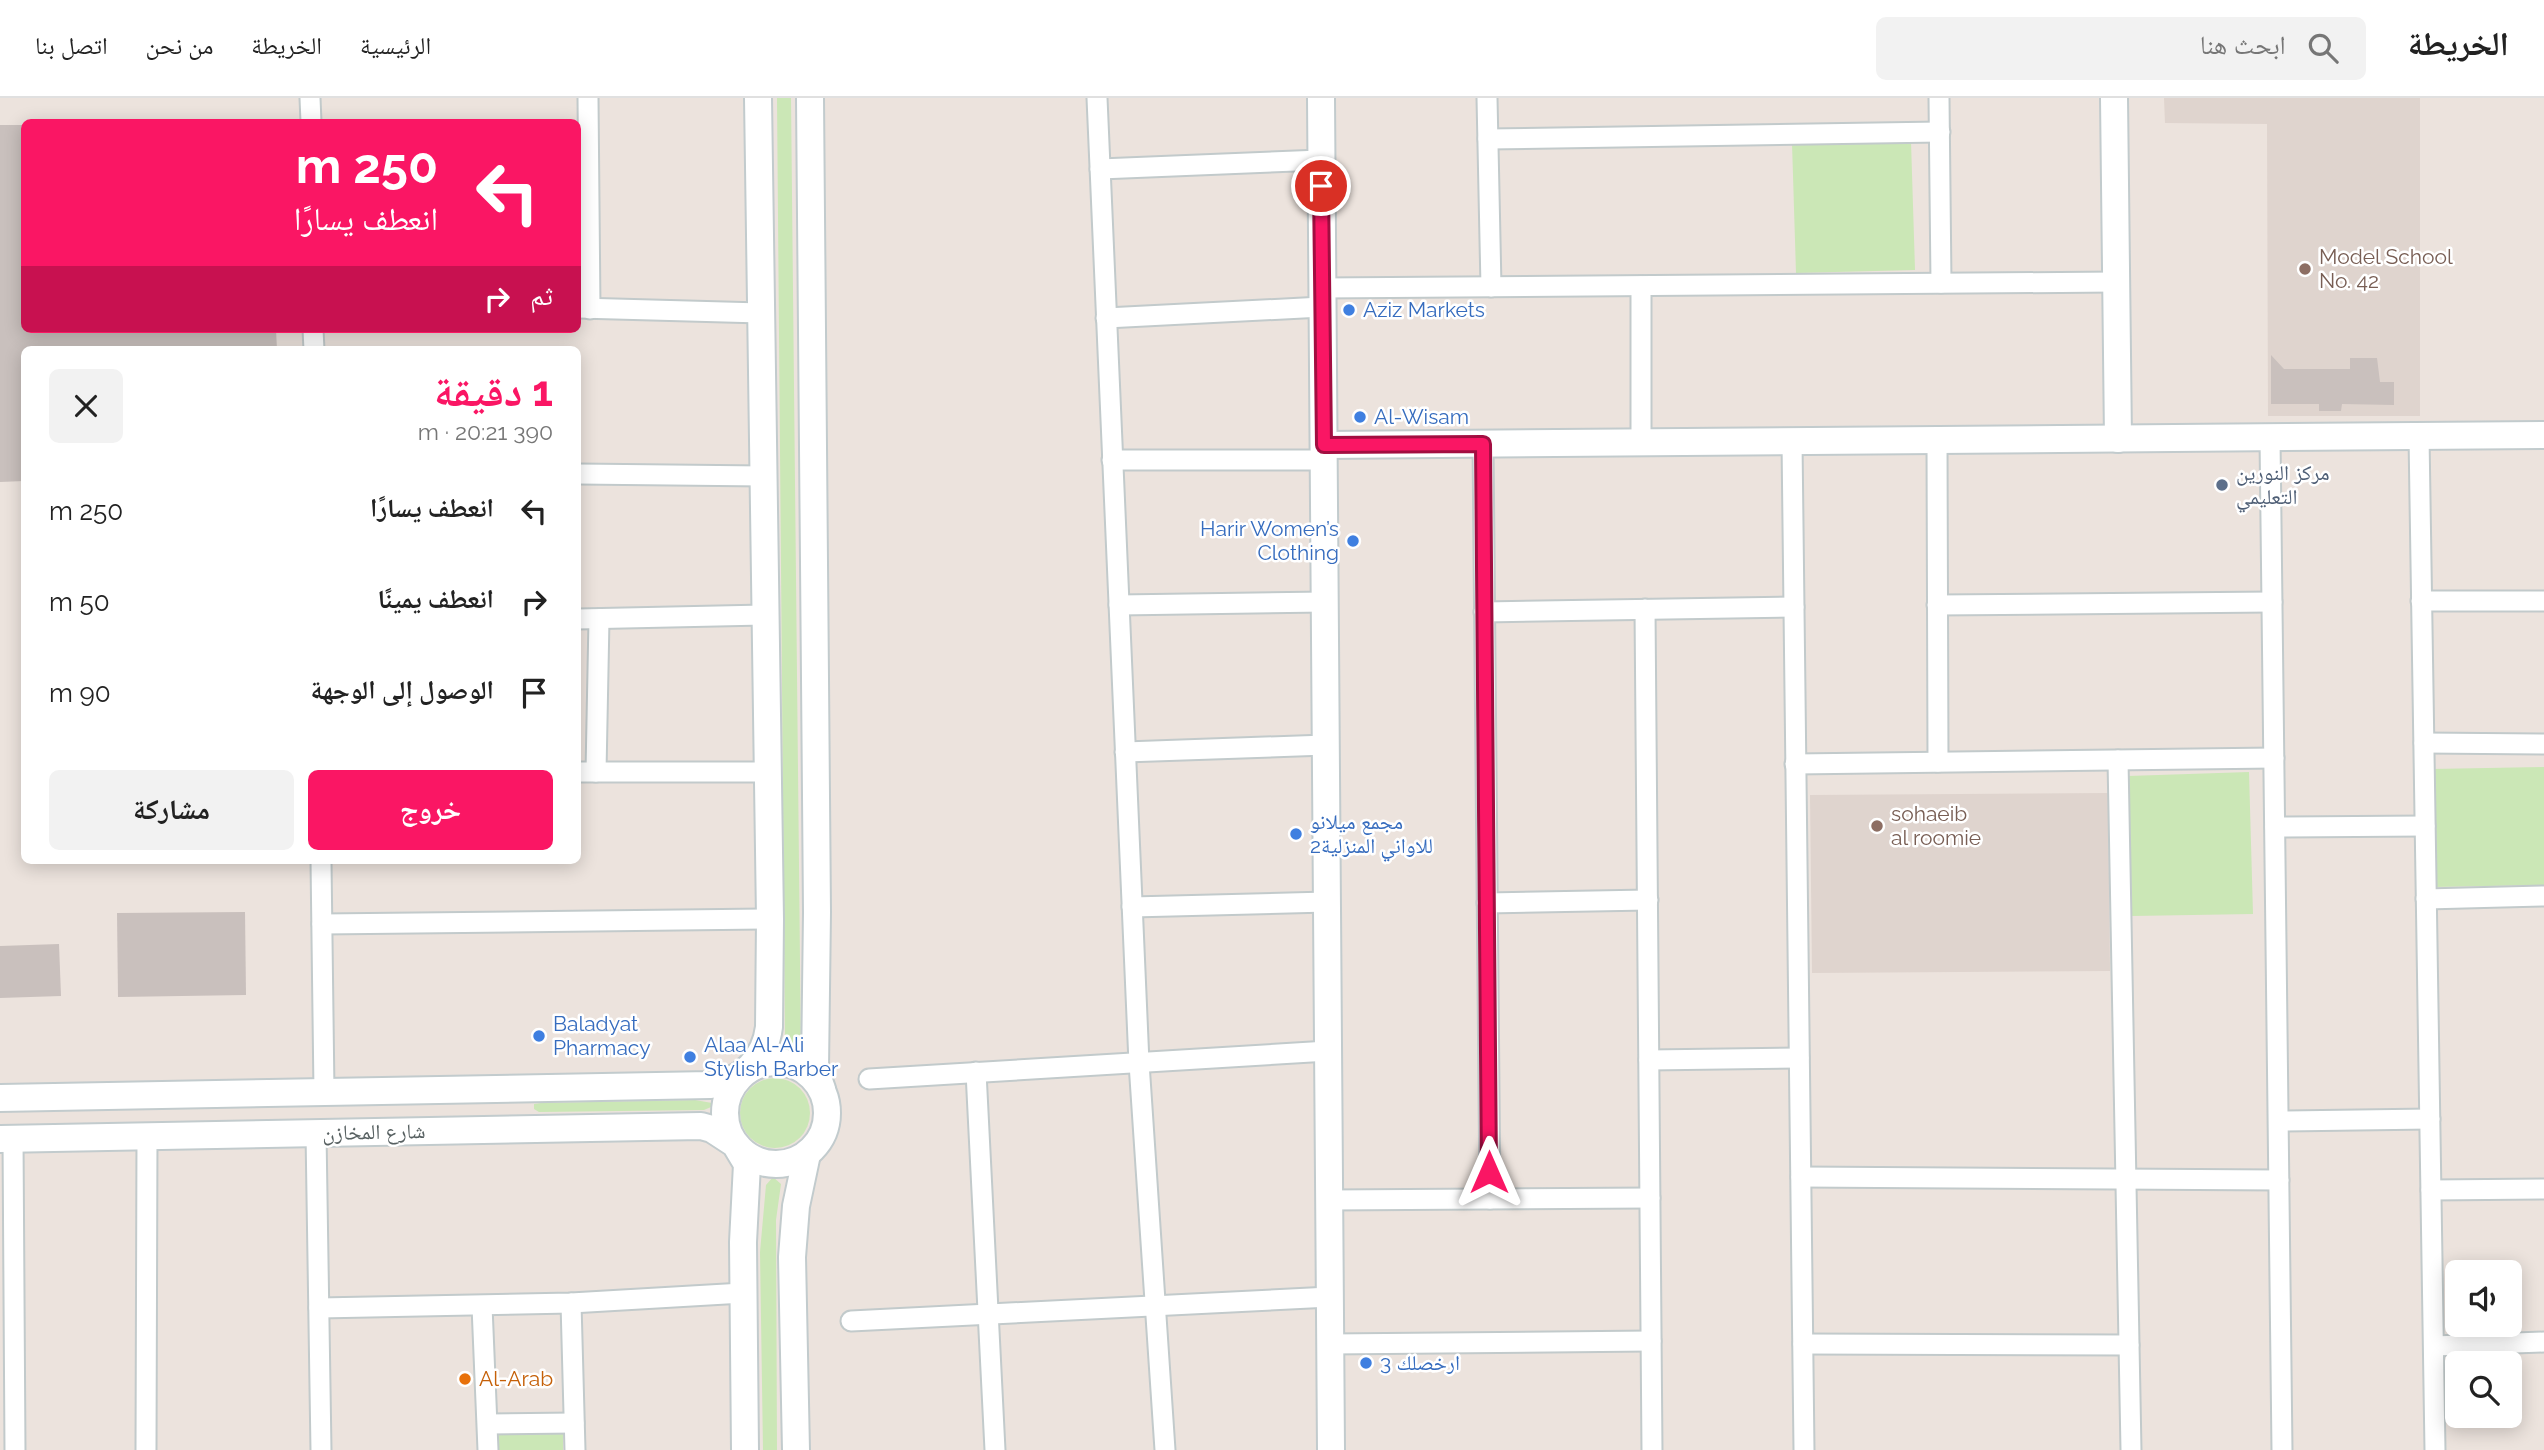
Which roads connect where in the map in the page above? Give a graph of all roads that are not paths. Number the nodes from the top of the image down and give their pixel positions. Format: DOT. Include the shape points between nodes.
graph roads {
  1 [pos="310,98"];
  2 [pos="588,98"];
  3 [pos="758,98"];
  4 [pos="810,98"];
  5 [pos="1097,98"];
  6 [pos="1321,98"];
  7 [pos="1487,98"];
  8 [pos="1940,98"];
  9 [pos="2113,98"];
  10 [pos="311,119"];
  11 [pos="1940,132"];
  12 [pos="1488,139"];
  13 [pos="1321,160"];
  14 [pos="1100,169"];
  15 [pos="2116,282"];
  16 [pos="1941,283"];
  17 [pos="1641,286"];
  18 [pos="1491,287"];
  19 [pos="1322,298"];
  20 [pos="584,309"];
  21 [pos="761,313"];
  22 [pos="1106,318"];
  23 [pos="2544,435"];
  24 [pos="2418,436"];
  25 [pos="2270,438"];
  26 [pos="2118,439"];
  27 [pos="1937,440"];
  28 [pos="1792,441"];
  29 [pos="1641,442"];
  30 [pos="1483,444"];
  31 [pos="1324,452"];
  32 [pos="1112,460"];
  33 [pos="581,474"];
  34 [pos="764,476"];
  35 [pos="1325,601"];
  36 [pos="2272,601"];
  37 [pos="2421,601"];
  38 [pos="2544,601"];
  39 [pos="1119,605"];
  40 [pos="1937,605"];
  41 [pos="1794,607"];
  42 [pos="1645,609"];
  43 [pos="1485,612"];
  44 [pos="766,615"];
  45 [pos="581,619"];
  46 [pos="599,619"];
  47 [pos="2424,743"];
  48 [pos="2544,744"];
  49 [pos="1326,745"];
  50 [pos="1125,752"];
  51 [pos="2274,758"];
  52 [pos="2118,760"];
  53 [pos="1938,762"];
  54 [pos="1795,764"];
  55 [pos="587,772"];
  56 [pos="768,772"];
  57 [pos="2425,826"];
  58 [pos="2275,827"];
  59 [pos="321,864"];
  60 [pos="2544,896"];
  61 [pos="2426,899"];
  62 [pos="1648,900"];
  63 [pos="1327,902"];
  64 [pos="1487,902"];
  65 [pos="1132,907"];
  66 [pos="771,919"];
  67 [pos="321,924"];
  68 [pos="1328,1051"];
  69 [pos="1799,1058"];
  70 [pos="1649,1060"];
  71 [pos="1139,1063"];
  72 [pos="976,1072"];
  73 [pos="743,1073"];
  74 [pos="869,1079"];
  75 [pos="536,1088"];
  76 [pos="503,1089"];
  77 [pos="822,1089"];
  78 [pos="324,1092"];
  79 [pos="0,1098"];
  80 [pos="2430,1119"];
  81 [pos="2278,1121"];
  82 [pos="535,1129"];
  83 [pos="503,1130"];
  84 [pos="316,1133"];
  85 [pos="148,1136"];
  86 [pos="7,1139"];
  87 [pos="741,1149"];
  88 [pos="807,1154"];
  89 [pos="1801,1177"];
  90 [pos="2126,1178"];
  91 [pos="2279,1180"];
  92 [pos="2544,1189"];
  93 [pos="2431,1190"];
  94 [pos="1329,1199"];
  95 [pos="1489,1199"];
  96 [pos="1650,1199"];
  97 [pos="743,1293"];
  98 [pos="1330,1297"];
  99 [pos="571,1303"];
  100 [pos="482,1306"];
  101 [pos="1155,1306"];
  102 [pos="318,1308"];
  103 [pos="988,1314"];
  104 [pos="851,1321"];
  105 [pos="1651,1341"];
  106 [pos="2544,1342"];
  107 [pos="1331,1344"];
  108 [pos="1803,1345"];
  109 [pos="2129,1345"];
  110 [pos="2434,1346"];
  111 [pos="574,1423"];
  112 [pos="488,1424"];
  113 [pos="15,1450"];
  114 [pos="146,1450"];
  115 [pos="321,1450"];
  116 [pos="488,1450"];
  117 [pos="575,1450"];
  118 [pos="745,1450"];
  119 [pos="796,1450"];
  120 [pos="995,1450"];
  121 [pos="1165,1450"];
  122 [pos="1331,1450"];
  123 [pos="1652,1450"];
  124 [pos="1804,1450"];
  125 [pos="2131,1450"];
  126 [pos="2282,1450"];
  127 [pos="2435,1450"];
  1 -- 10 [label="street"];
  2 -- 20 [label="street"];
  3 -- 21 [label="street"];
  4 -- 77 [label="street" via="815,1069"];
  5 -- 14 [label="street"];
  6 -- 13 [label="street"];
  7 -- 12 [label="street"];
  8 -- 11 [label="street"];
  9 -- 15 [label="street"];
  11 -- 12 [label="street"];
  11 -- 16 [label="street"];
  12 -- 18 [label="street"];
  13 -- 14 [label="street"];
  13 -- 19 [label="street"];
  14 -- 22 [label="street"];
  15 -- 16 [label="street"];
  15 -- 26 [label="street"];
  16 -- 17 [label="street"];
  17 -- 18 [label="street"];
  17 -- 29 [label="street"];
  18 -- 19 [label="street"];
  19 -- 22 [label="street"];
  19 -- 31 [label="street"];
  20 -- 21 [label="street"];
  21 -- 34 [label="street"];
  22 -- 32 [label="street"];
  23 -- 24 [label="street"];
  24 -- 25 [label="street"];
  24 -- 37 [label="street"];
  25 -- 26 [label="street"];
  25 -- 36 [label="street"];
  26 -- 27 [label="street"];
  27 -- 28 [label="street"];
  27 -- 40 [label="street"];
  28 -- 29 [label="street"];
  28 -- 41 [label="street"];
  29 -- 30 [label="street"];
  30 -- 31 [label="street"];
  30 -- 43 [label="street"];
  31 -- 32 [label="street"];
  31 -- 35 [label="street"];
  32 -- 39 [label="street"];
  33 -- 34 [label="street"];
  34 -- 44 [label="street"];
  35 -- 39 [label="street"];
  35 -- 49 [label="street"];
  36 -- 40 [label="street"];
  36 -- 51 [label="street"];
  37 -- 38 [label="street"];
  37 -- 47 [label="street"];
  39 -- 50 [label="street"];
  40 -- 53 [label="street"];
  41 -- 42 [label="street"];
  41 -- 54 [label="street"];
  42 -- 43 [label="street"];
  42 -- 62 [label="street"];
  43 -- 64 [label="street"];
  44 -- 46 [label="street"];
  44 -- 56 [label="street"];
  45 -- 46 [label="street"];
  46 -- 55 [label="street"];
  47 -- 48 [label="street"];
  47 -- 57 [label="street"];
  49 -- 50 [label="street"];
  49 -- 63 [label="street"];
  50 -- 65 [label="street"];
  51 -- 52 [label="street"];
  51 -- 58 [label="street"];
  52 -- 53 [label="street"];
  52 -- 90 [label="street"];
  53 -- 54 [label="street"];
  54 -- 69 [label="street"];
  55 -- 56 [label="street"];
  56 -- 66 [label="street"];
  57 -- 58 [label="street"];
  57 -- 61 [label="street"];
  58 -- 81 [label="street"];
  59 -- 67 [label="street"];
  60 -- 61 [label="street"];
  61 -- 80 [label="street"];
  62 -- 64 [label="street"];
  62 -- 70 [label="street"];
  63 -- 65 [label="street"];
  63 -- 68 [label="street"];
  64 -- 95 [label="street"];
  65 -- 71 [label="street"];
  66 -- 67 [label="street"];
  66 -- 73 [label="street" via="768,1040"];
  67 -- 78 [label="street"];
  68 -- 71 [label="street"];
  68 -- 94 [label="street"];
  69 -- 70 [label="street"];
  69 -- 89 [label="street"];
  70 -- 96 [label="street"];
  71 -- 72 [label="street"];
  71 -- 101 [label="street"];
  72 -- 74 [label="street"];
  72 -- 103 [label="street"];
  73 -- 75 [label="street, شارع المخازن" via="710,1085"];
  73 -- 77 [label="street" via="777,1061 795,1065"];
  73 -- 87 [label="street" via="726,1102 730,1135"];
  75 -- 76 [label="street, شارع المخازن"];
  75 -- 82 [label="street" via="527,1113"];
  76 -- 78 [label="street, شارع المخازن"];
  76 -- 83 [label="street" via="511,1105"];
  77 -- 88 [label="street" via="827,1124"];
  78 -- 79 [label="street, شارع المخازن"];
  80 -- 81 [label="street"];
  80 -- 93 [label="street"];
  81 -- 91 [label="street"];
  82 -- 83 [label="street, شارع المخازن"];
  82 -- 87 [label="street, شارع المخازن" via="701,1126 722,1134"];
  83 -- 84 [label="street, شارع المخازن"];
  84 -- 85 [label="street, شارع المخازن"];
  84 -- 102 [label="street"];
  85 -- 86 [label="street, شارع المخازن"];
  85 -- 114 [label="street"];
  86 -- 113 [label="street"];
  87 -- 88 [label="street" via="773,1164"];
  87 -- 97 [label="street" via="748,1171"];
  88 -- 119 [label="street" via="792,1257"];
  89 -- 90 [label="street"];
  89 -- 108 [label="street"];
  90 -- 91 [label="street"];
  90 -- 109 [label="street"];
  91 -- 126 [label="street"];
  92 -- 93 [label="street"];
  93 -- 110 [label="street"];
  94 -- 95 [label="street"];
  94 -- 98 [label="street"];
  95 -- 96 [label="street"];
  96 -- 105 [label="street"];
  97 -- 99 [label="street"];
  97 -- 118 [label="street"];
  98 -- 101 [label="street"];
  98 -- 107 [label="street"];
  99 -- 100 [label="street"];
  99 -- 111 [label="street"];
  100 -- 102 [label="street"];
  100 -- 112 [label="street"];
  101 -- 103 [label="street"];
  101 -- 121 [label="street"];
  102 -- 115 [label="street"];
  103 -- 104 [label="street"];
  103 -- 120 [label="street"];
  105 -- 107 [label="street"];
  105 -- 123 [label="street"];
  106 -- 110 [label="street"];
  107 -- 122 [label="street"];
  108 -- 109 [label="street"];
  108 -- 124 [label="street"];
  109 -- 125 [label="street"];
  110 -- 127 [label="street"];
  111 -- 112 [label="street"];
  111 -- 117 [label="street"];
  112 -- 116 [label="street"];
}
